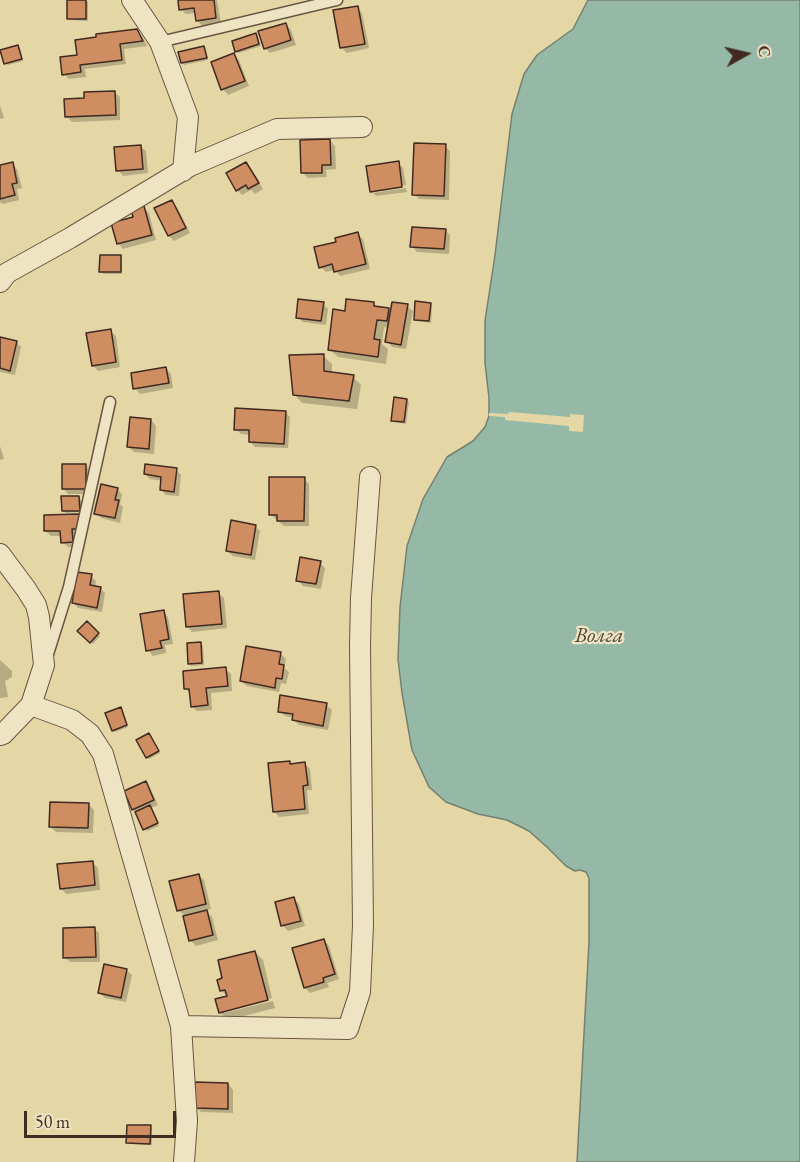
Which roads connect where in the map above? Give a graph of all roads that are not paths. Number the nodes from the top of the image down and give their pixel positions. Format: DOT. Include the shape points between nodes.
graph roads {
  1 [pos="132,0"];
  2 [pos="337,0"];
  3 [pos="160,42"];
  4 [pos="362,127"];
  5 [pos="183,171"];
  6 [pos="0,282"];
  7 [pos="110,402"];
  8 [pos="370,477"];
  9 [pos="0,554"];
  10 [pos="44,665"];
  11 [pos="31,705"];
  12 [pos="0,735"];
  13 [pos="181,1026"];
  14 [pos="184,1162"];
  1 -- 3 [label="street"];
  2 -- 3 [label="lane"];
  3 -- 5 [label="street" via="188,117"];
  4 -- 5 [label="street" via="277,129"];
  5 -- 6 [label="street" via="7,273"];
  7 -- 10 [label="lane" via="69,587"];
  8 -- 13 [label="street" via="360,646 360,992 348,1029"];
  9 -- 10 [label="street" via="36,605"];
  10 -- 11 [label="street"];
  11 -- 12 [label="street"];
  11 -- 13 [label="street" via="72,720 90,734 103,754"];
  13 -- 14 [label="street" via="187,1121"];
}
